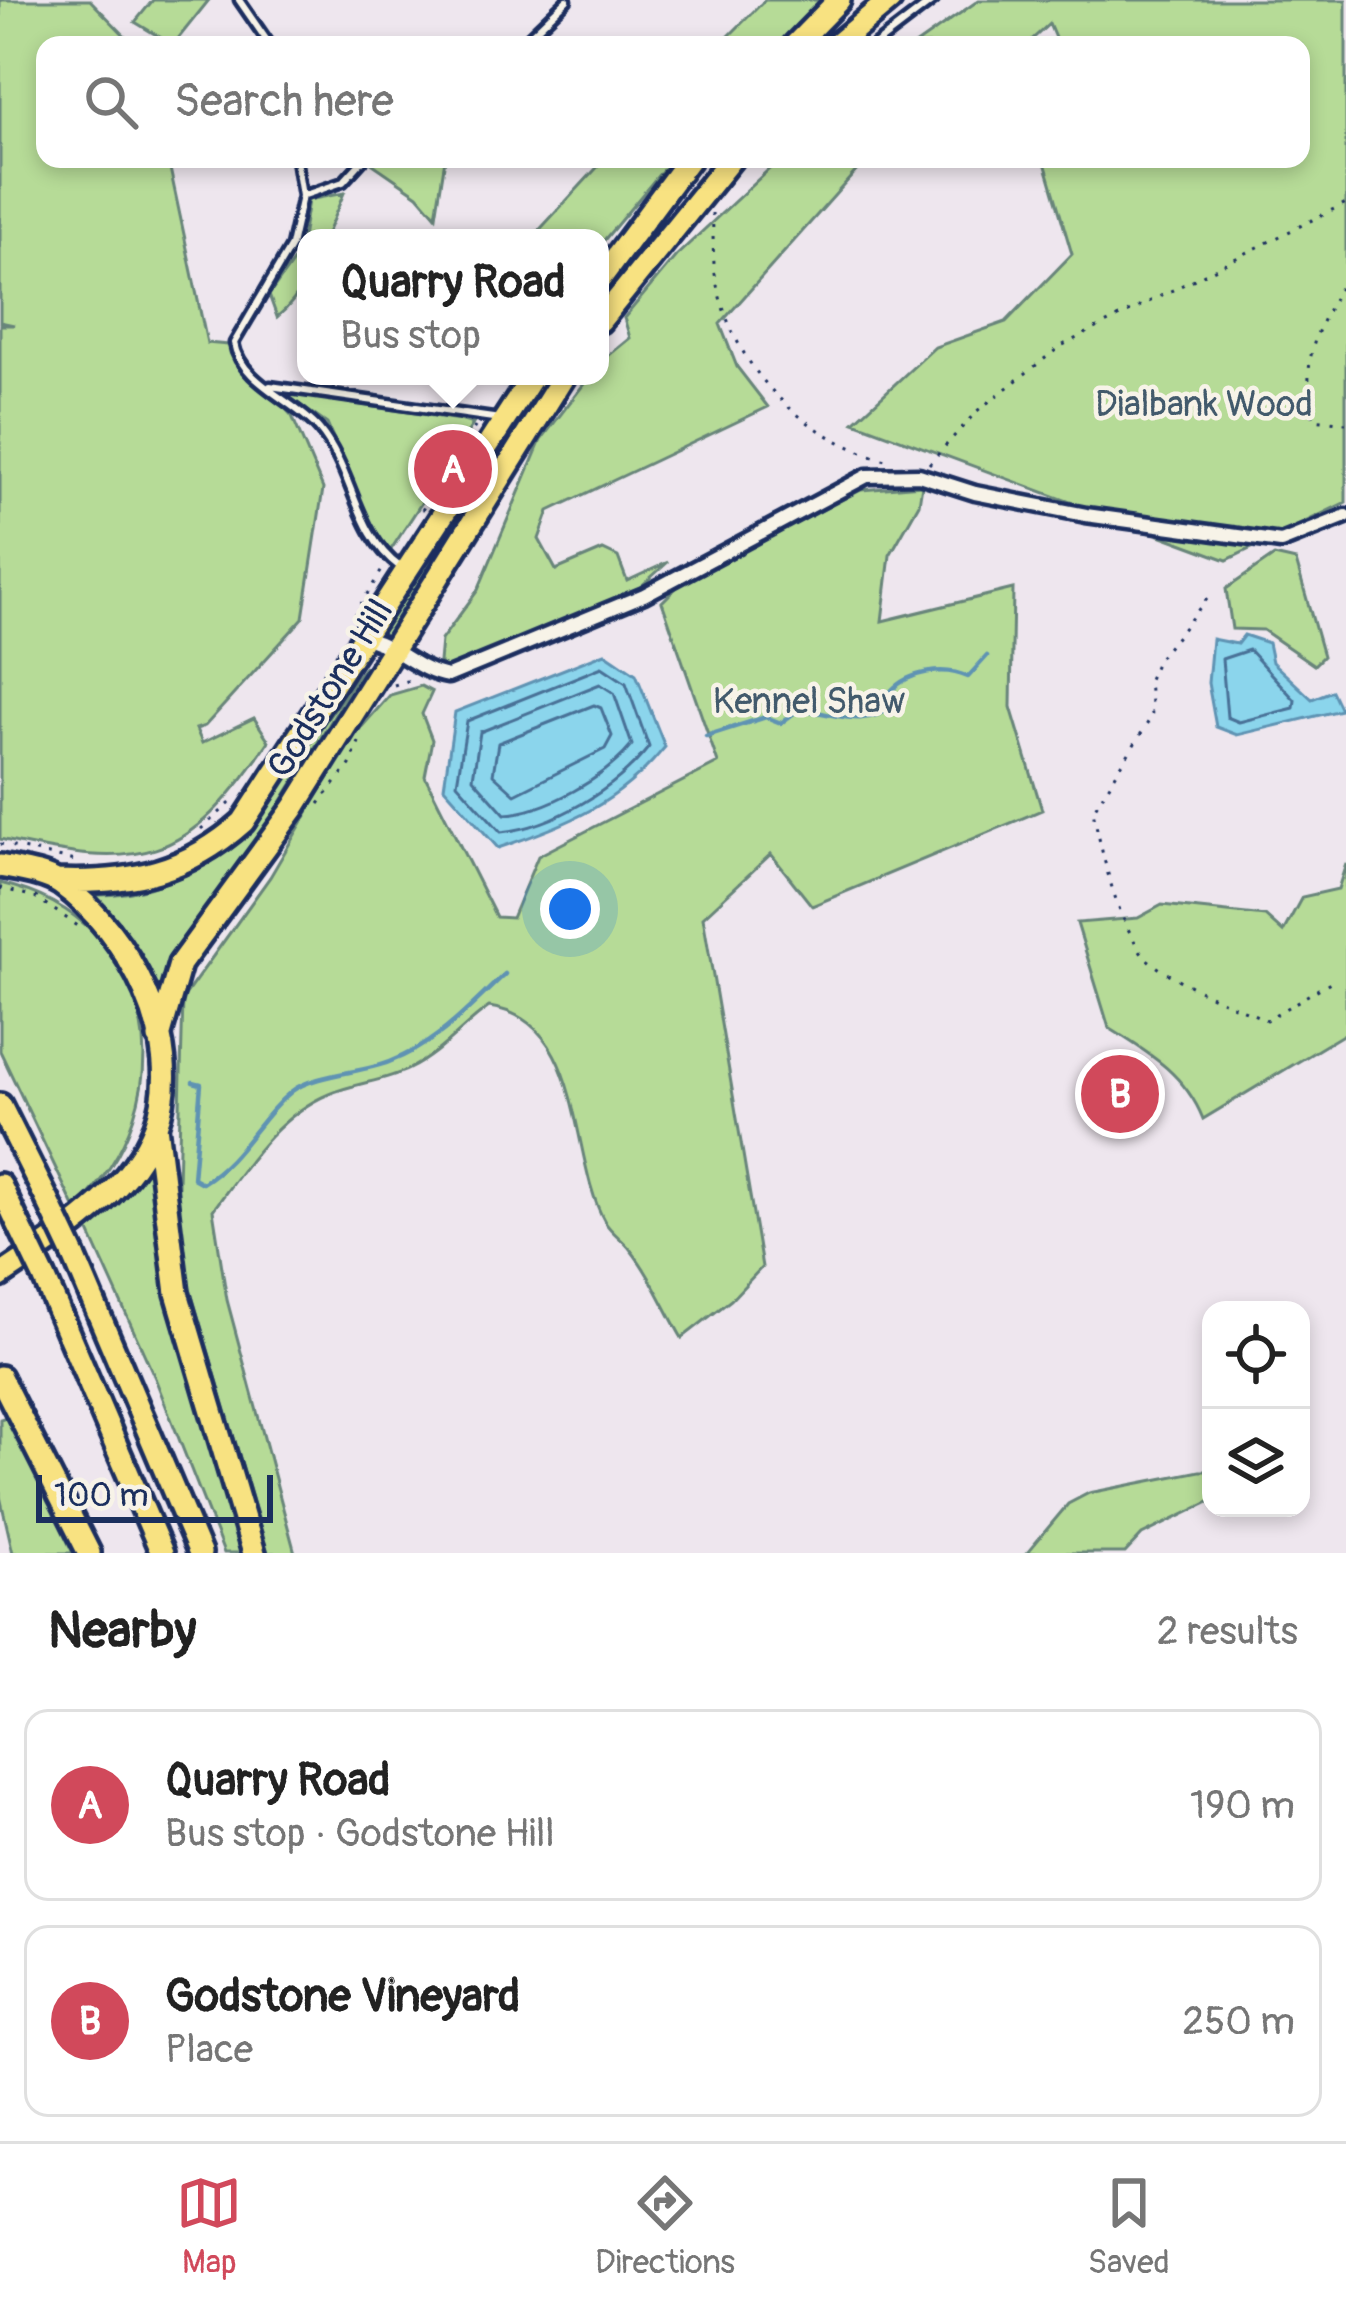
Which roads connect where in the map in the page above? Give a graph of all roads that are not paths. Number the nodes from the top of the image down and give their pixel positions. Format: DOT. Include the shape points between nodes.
graph roads {
  1 [pos="238,0"];
  2 [pos="568,0"];
  3 [pos="839,0"];
  4 [pos="890,0"];
  5 [pos="934,0"];
  6 [pos="264,36"];
  7 [pos="530,36"];
  8 [pos="804,36"];
  9 [pos="847,36"];
  10 [pos="887,36"];
  11 [pos="297,168"];
  12 [pos="356,168"];
  13 [pos="682,168"];
  14 [pos="723,168"];
  15 [pos="302,196"];
  16 [pos="609,267"];
  17 [pos="609,310"];
  18 [pos="524,385"];
  19 [pos="558,385"];
  20 [pos="266,386"];
  21 [pos="492,419"];
  22 [pos="1346,516"];
  23 [pos="396,564"];
  24 [pos="354,631"];
  25 [pos="391,648"];
  26 [pos="0,866"];
  27 [pos="57,881"];
  28 [pos="159,1037"];
  29 [pos="0,1105"];
  30 [pos="156,1126"];
  31 [pos="0,1185"];
  32 [pos="0,1276"];
  33 [pos="0,1377"];
  34 [pos="89,1553"];
  35 [pos="162,1553"];
  36 [pos="200,1553"];
  37 [pos="254,1553"];
  1 -- 6 [label="lane"];
  2 -- 7 [label="lane"];
  3 -- 8 [label="highway"];
  4 -- 9 [label="highway"];
  5 -- 10 [label="lane"];
  11 -- 15 [label="lane"];
  12 -- 15 [label="lane" via="344,182"];
  13 -- 16 [label="highway"];
  14 -- 17 [label="highway"];
  15 -- 20 [label="lane" via="291,246 234,343 236,357"];
  18 -- 21 [label="highway, Godstone Hill"];
  19 -- 25 [label="highway, Godstone Hill"];
  20 -- 21 [label="lane"];
  20 -- 23 [label="lane" via="319,429 374,541"];
  21 -- 23 [label="highway, Godstone Hill"];
  22 -- 25 [label="street" via="1281,542 1086,515 920,475 867,476 644,595 448,676"];
  23 -- 24 [label="highway, Godstone Hill"];
  24 -- 25 [label="street"];
  24 -- 27 [label="highway, Godstone Hill" via="264,793 214,848 161,874 112,884"];
  25 -- 28 [label="highway, Godstone Hill" via="294,808 180,964"];
  26 -- 27 [label="highway, Godstone Hill"];
  27 -- 28 [label="highway" via="115,942 145,992"];
  28 -- 30 [label="highway"];
  29 -- 36 [label="highway, bridge" via="74,1256"];
  30 -- 32 [label="highway" via="106,1196"];
  30 -- 37 [label="highway" via="177,1293"];
  31 -- 35 [label="highway, bridge"];
  33 -- 34 [label="highway"];
}
